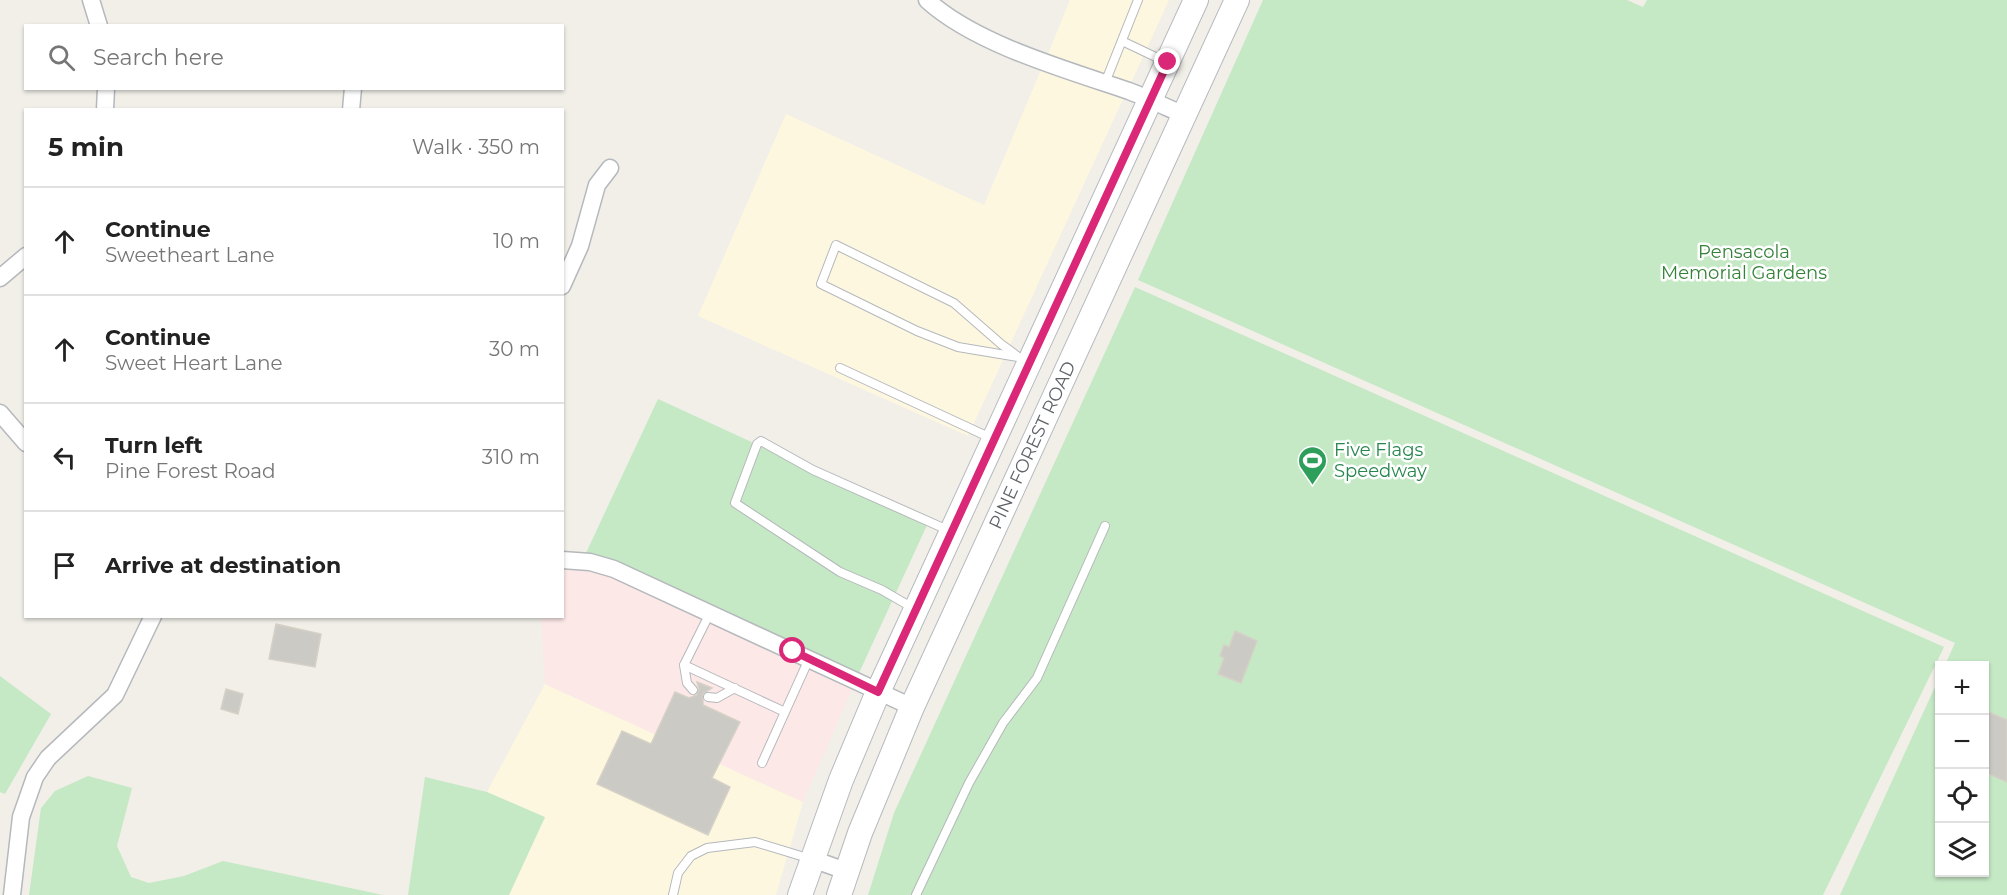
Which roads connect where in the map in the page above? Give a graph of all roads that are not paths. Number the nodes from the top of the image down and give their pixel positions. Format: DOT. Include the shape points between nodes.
graph roads {
  1 [pos="91,0"];
  2 [pos="927,0"];
  3 [pos="1138,0"];
  4 [pos="1196,0"];
  5 [pos="1237,0"];
  6 [pos="98,24"];
  7 [pos="1122,41"];
  8 [pos="1168,62"];
  9 [pos="1105,83"];
  10 [pos="106,90"];
  11 [pos="353,90"];
  12 [pos="1150,100"];
  13 [pos="105,108"];
  14 [pos="351,108"];
  15 [pos="1184,115"];
  16 [pos="610,168"];
  17 [pos="1114,178"];
  18 [pos="1148,193"];
  19 [pos="24,258"];
  20 [pos="0,278"];
  21 [pos="564,282"];
  22 [pos="1023,360"];
  23 [pos="840,368"];
  24 [pos="0,413"];
  25 [pos="994,440"];
  26 [pos="24,441"];
  27 [pos="981,467"];
  28 [pos="1015,483"];
  29 [pos="1105,526"];
  30 [pos="951,532"];
  31 [pos="564,560"];
  32 [pos="916,610"];
  33 [pos="710,613"];
  34 [pos="152,618"];
  35 [pos="816,662"];
  36 [pos="684,664"];
  37 [pos="735,688"];
  38 [pos="693,690"];
  39 [pos="878,692"];
  40 [pos="708,697"];
  41 [pos="912,707"];
  42 [pos="785,712"];
  43 [pos="762,763"];
  44 [pos="812,859"];
  45 [pos="846,871"];
  46 [pos="12,895"];
  47 [pos="673,895"];
  48 [pos="800,895"];
  49 [pos="839,895"];
  50 [pos="916,895"];
  1 -- 6 [label="street"];
  2 -- 9 [label="street" via="958,22 1011,49"];
  3 -- 7 [label="lane"];
  4 -- 8 [label="main road, PINE FOREST ROAD"];
  5 -- 15 [label="main road, PINE FOREST ROAD"];
  7 -- 8 [label="lane"];
  7 -- 9 [label="lane"];
  8 -- 12 [label="main road, PINE FOREST ROAD"];
  9 -- 12 [label="street"];
  10 -- 13 [label="street"];
  11 -- 14 [label="street"];
  12 -- 15 [label="street"];
  12 -- 17 [label="main road, PINE FOREST ROAD"];
  15 -- 18 [label="main road, PINE FOREST ROAD"];
  16 -- 21 [label="street" via="597,185 580,246"];
  17 -- 18 [label="main road"];
  17 -- 22 [label="main road, PINE FOREST ROAD"];
  18 -- 28 [label="main road, PINE FOREST ROAD"];
  19 -- 20 [label="street"];
  22 -- 22 [label="lane" via="954,303 836,245 820,284 958,347"];
  22 -- 25 [label="main road, PINE FOREST ROAD"];
  23 -- 25 [label="lane"];
  24 -- 26 [label="street"];
  25 -- 27 [label="main road, PINE FOREST ROAD"];
  27 -- 28 [label="main road"];
  27 -- 30 [label="main road, PINE FOREST ROAD"];
  28 -- 41 [label="main road, PINE FOREST ROAD"];
  29 -- 50 [label="lane" via="1037,678 1003,723 969,783"];
  30 -- 32 [label="main road, PINE FOREST ROAD"];
  30 -- 32 [label="lane" via="813,470 762,441 757,444 735,503 840,572"];
  31 -- 33 [label="street" via="614,569"];
  32 -- 39 [label="main road, PINE FOREST ROAD"];
  33 -- 35 [label="street"];
  33 -- 36 [label="lane"];
  34 -- 46 [label="street" via="115,695 48,758 35,777 21,817"];
  35 -- 39 [label="street"];
  35 -- 42 [label="lane"];
  36 -- 37 [label="lane"];
  36 -- 38 [label="lane" via="687,683"];
  37 -- 40 [label="lane" via="717,698"];
  37 -- 42 [label="lane"];
  39 -- 41 [label="street"];
  39 -- 44 [label="main road, PINE FOREST ROAD"];
  41 -- 45 [label="main road, PINE FOREST ROAD"];
  42 -- 43 [label="lane"];
  44 -- 45 [label="street"];
  44 -- 47 [label="lane" via="755,842 707,848 691,856 678,873"];
  44 -- 48 [label="main road, PINE FOREST ROAD"];
  45 -- 49 [label="main road, PINE FOREST ROAD"];
}
